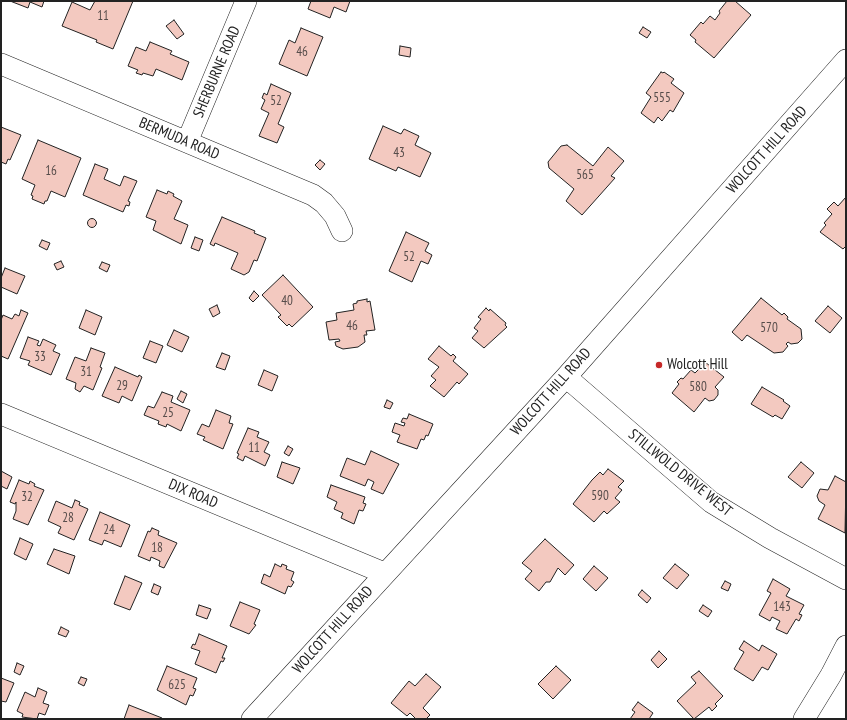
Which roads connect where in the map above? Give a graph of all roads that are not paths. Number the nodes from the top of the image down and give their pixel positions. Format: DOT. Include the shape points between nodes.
graph roads {
  1 [pos="246,1"];
  2 [pos="846,60"];
  3 [pos="1,64"];
  4 [pos="187,142"];
  5 [pos="342,231"];
  6 [pos="566,377"];
  7 [pos="1,414"];
  8 [pos="384,573"];
  9 [pos="846,579"];
  10 [pos="846,646"];
  11 [pos="252,719"];
  12 [pos="804,719"];
  1 -- 4 [label="street, SHERBURNE ROAD"];
  2 -- 6 [label="street, WOLCOTT HILL ROAD"];
  3 -- 4 [label="street, BERMUDA ROAD"];
  4 -- 5 [label="street, BERMUDA ROAD" via="313,195 335,216"];
  6 -- 8 [label="street, WOLCOTT HILL ROAD"];
  6 -- 9 [label="street, STILLWOLD DRIVE WEST" via="711,502 770,538"];
  7 -- 8 [label="street, DIX ROAD"];
  8 -- 11 [label="street, WOLCOTT HILL ROAD"];
  10 -- 12 [label="street"];
}
